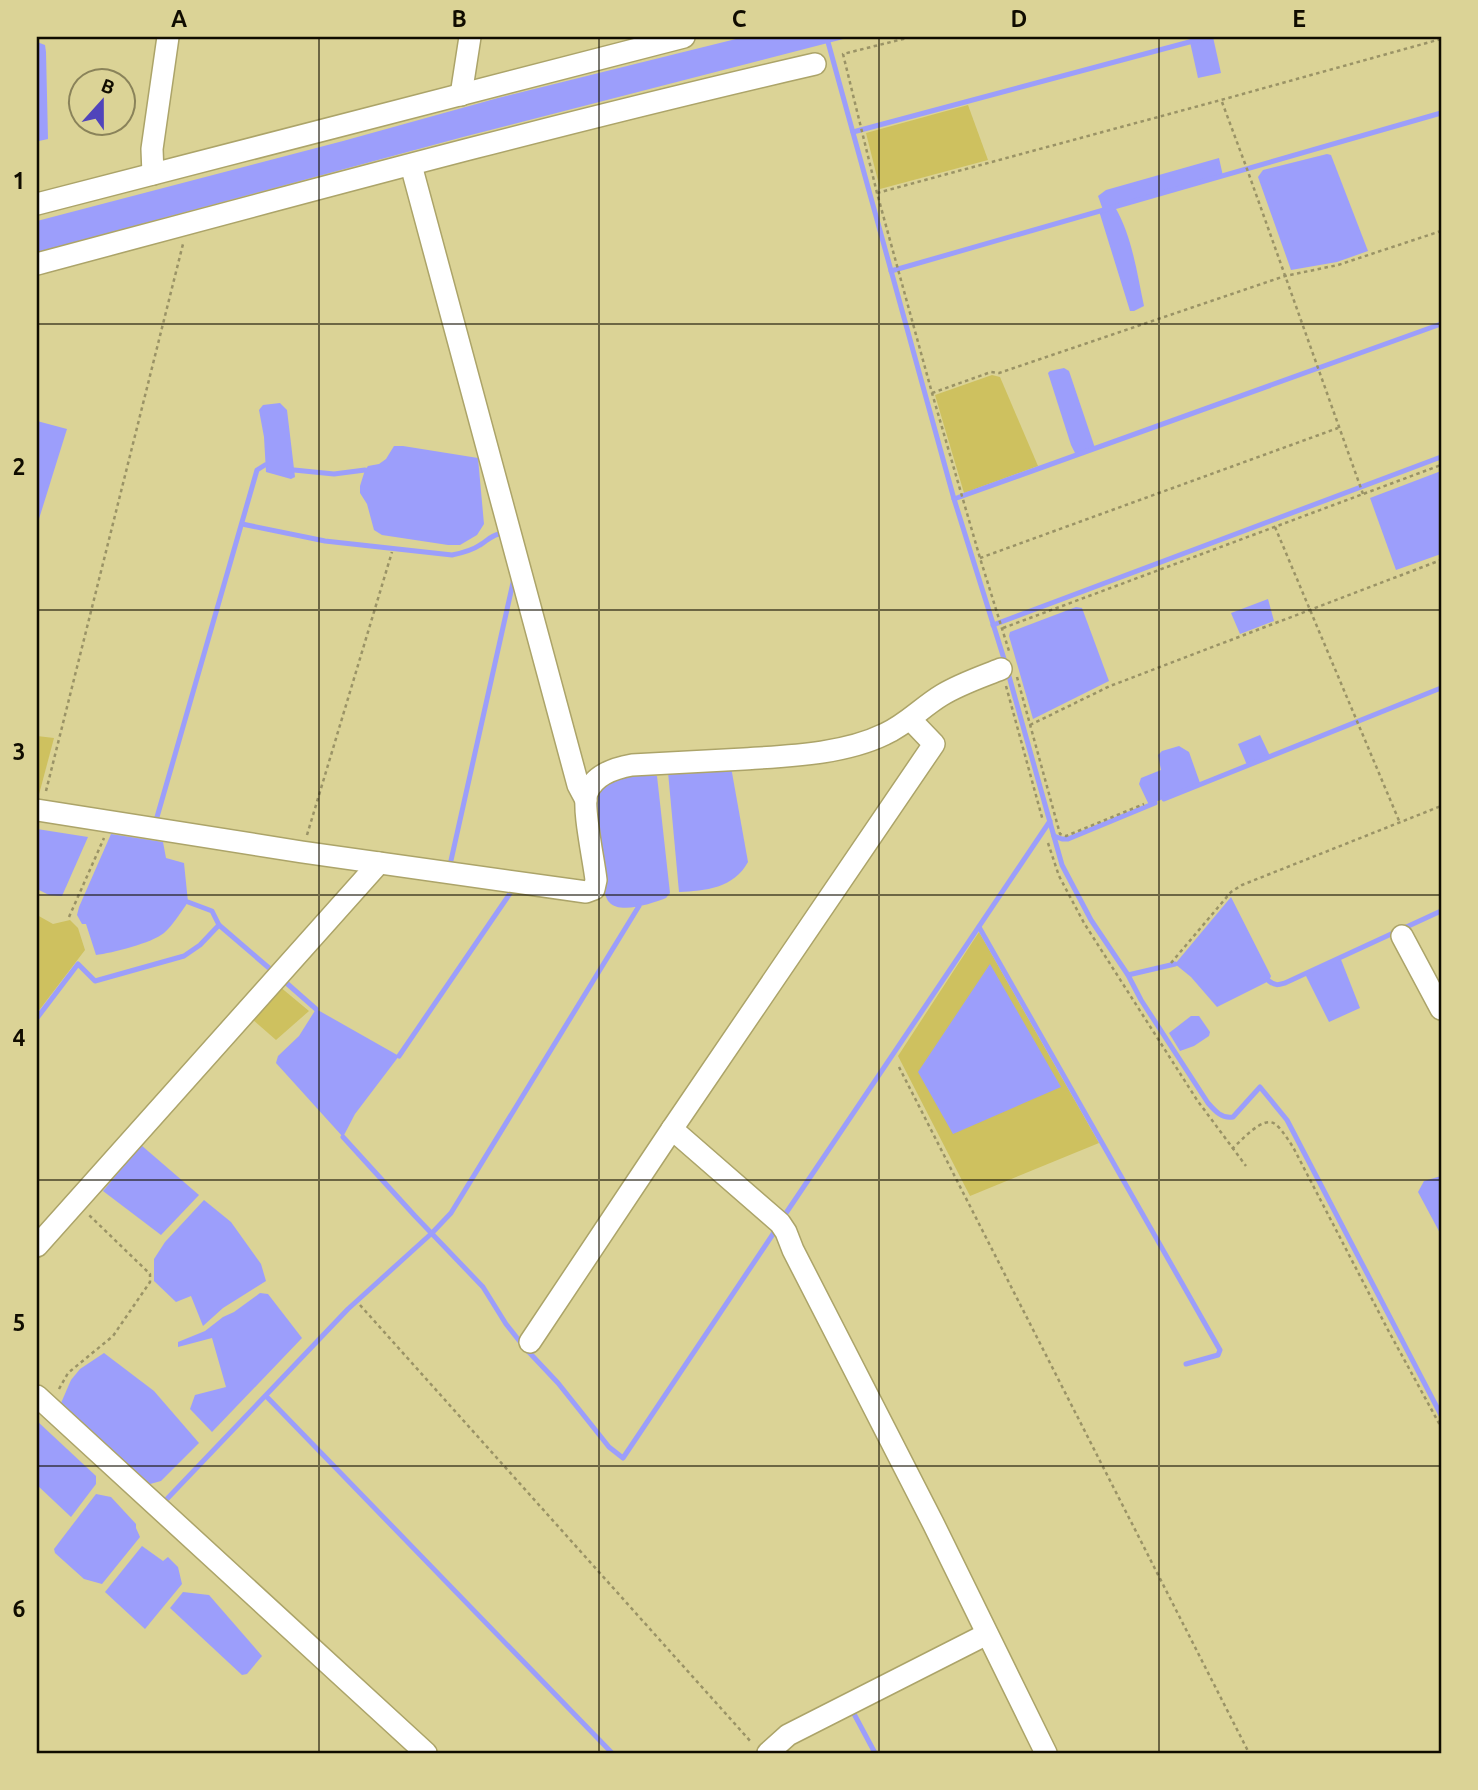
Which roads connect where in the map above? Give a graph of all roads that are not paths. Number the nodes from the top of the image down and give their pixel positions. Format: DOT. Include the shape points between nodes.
graph roads {
  1 [pos="168,37"];
  2 [pos="470,37"];
  3 [pos="684,37"];
  4 [pos="815,64"];
  5 [pos="461,94"];
  6 [pos="411,164"];
  7 [pos="153,174"];
  8 [pos="37,204"];
  9 [pos="37,264"];
  10 [pos="1009,666"];
  11 [pos="910,719"];
  12 [pos="586,800"];
  13 [pos="39,811"];
  14 [pos="379,863"];
  15 [pos="1402,936"];
  16 [pos="1441,1009"];
  17 [pos="672,1129"];
  18 [pos="37,1246"];
  19 [pos="530,1342"];
  20 [pos="42,1402"];
  21 [pos="987,1634"];
  22 [pos="760,1748"];
  23 [pos="426,1753"];
  24 [pos="1046,1753"];
  1 -- 7 [label="street" via="152,149"];
  2 -- 5 [label="street"];
  3 -- 5 [label="street"];
  4 -- 6 [label="street"];
  5 -- 7 [label="street"];
  6 -- 9 [label="street"];
  6 -- 12 [label="street" via="578,785"];
  7 -- 8 [label="street"];
  10 -- 11 [label="street" via="953,688"];
  11 -- 12 [label="street" via="884,735 823,752 619,767 591,786"];
  11 -- 17 [label="street" via="934,744"];
  12 -- 14 [label="street" via="596,880 591,891"];
  13 -- 14 [label="street"];
  14 -- 18 [label="street"];
  15 -- 16 [label="street"];
  17 -- 19 [label="street"];
  17 -- 21 [label="street" via="786,1232"];
  20 -- 23 [label="street"];
  21 -- 22 [label="street"];
  21 -- 24 [label="street"];
}
